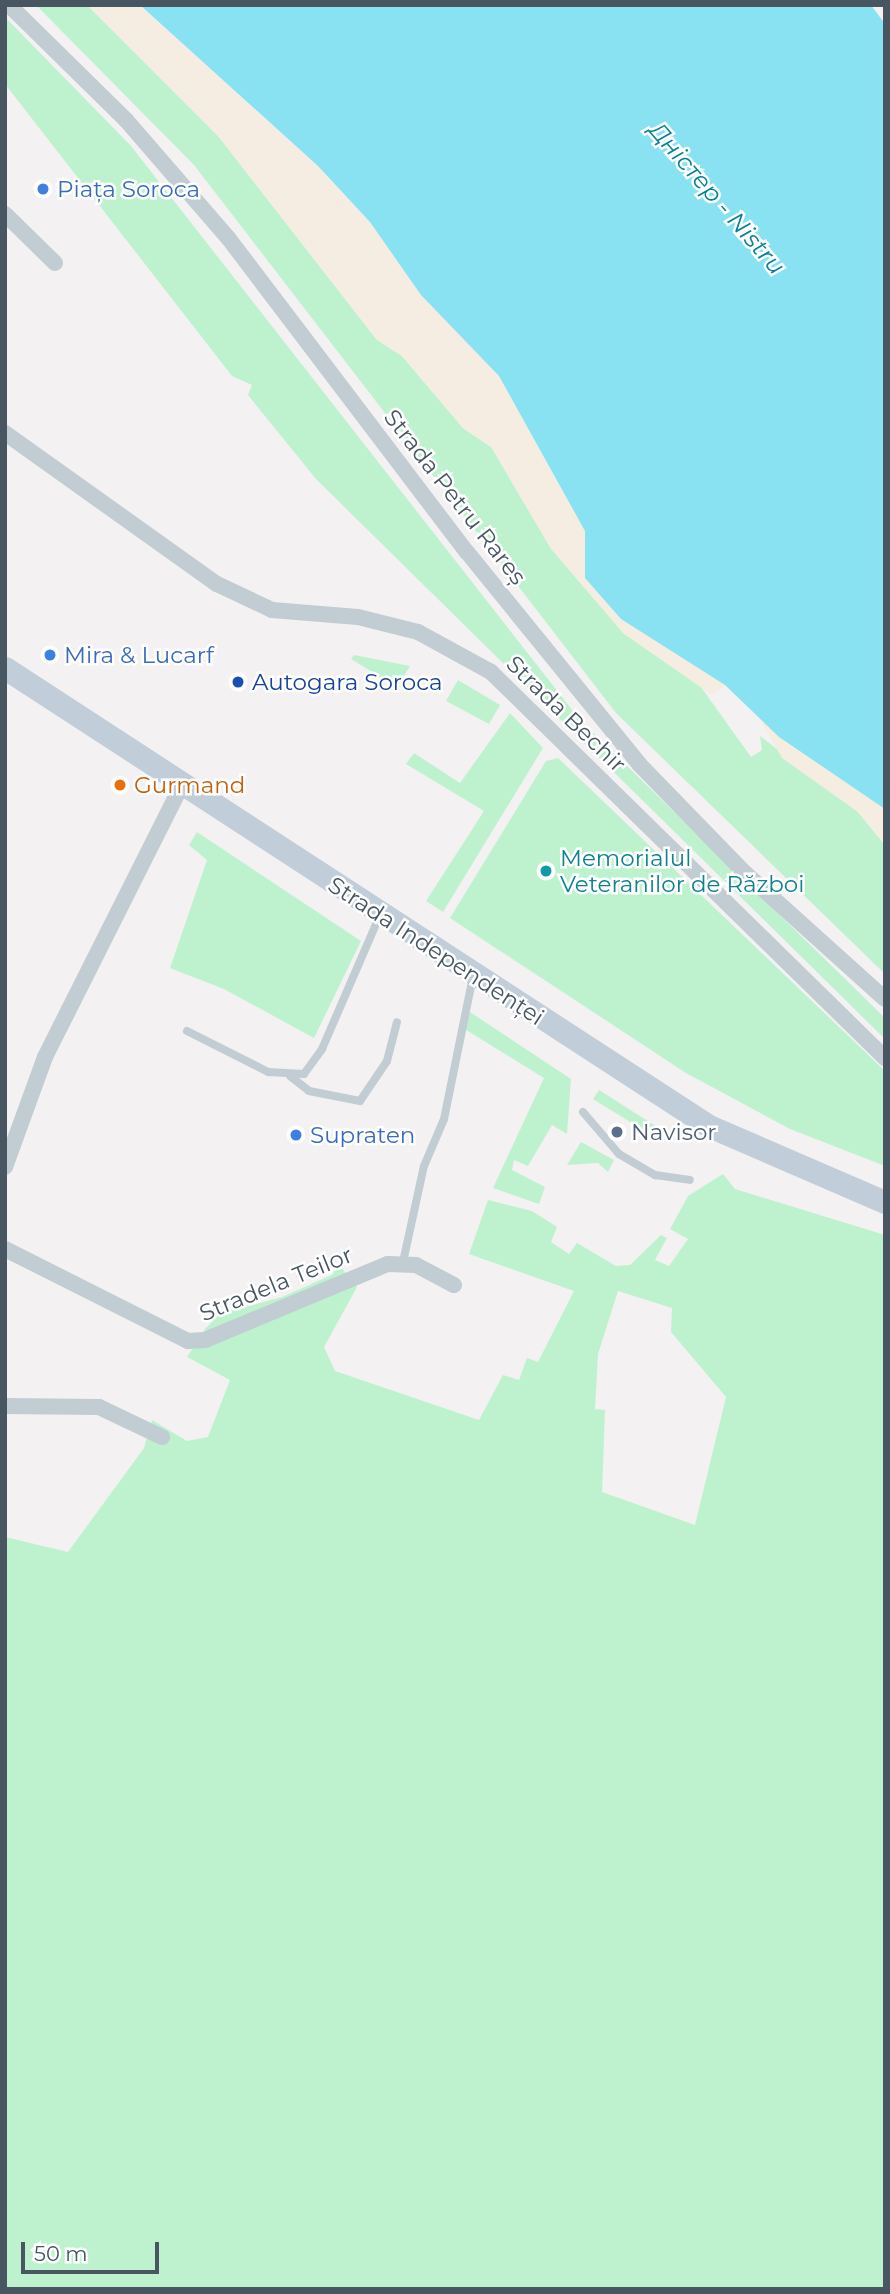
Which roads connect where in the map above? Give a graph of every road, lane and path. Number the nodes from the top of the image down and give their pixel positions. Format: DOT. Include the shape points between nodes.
graph roads {
  1 [pos="9,5"];
  2 [pos="5,214"];
  3 [pos="55,263"];
  4 [pos="5,433"];
  5 [pos="5,668"];
  6 [pos="182,785"];
  7 [pos="380,915"];
  8 [pos="474,975"];
  9 [pos="885,999"];
  10 [pos="397,1022"];
  11 [pos="187,1031"];
  12 [pos="885,1058"];
  13 [pos="290,1076"];
  14 [pos="583,1112"];
  15 [pos="5,1167"];
  16 [pos="690,1180"];
  17 [pos="885,1202"];
  18 [pos="5,1249"];
  19 [pos="403,1262"];
  20 [pos="454,1284"];
  21 [pos="5,1406"];
  22 [pos="162,1437"];
  1 -- 9 [label="street, Strada Petru Rareș" via="126,120 229,239 467,552 639,764 745,873"];
  2 -- 3 [label="street"];
  4 -- 12 [label="street, Strada Bechir" via="217,584 272,610 358,617 418,632 491,671"];
  5 -- 6 [label="main road, Strada Independenței"];
  6 -- 7 [label="main road, Strada Independenței"];
  6 -- 15 [label="street" via="46,1056"];
  7 -- 8 [label="main road, Strada Independenței"];
  7 -- 13 [label="lane" via="322,1049 304,1074"];
  8 -- 17 [label="main road, Strada Independenței" via="709,1126"];
  8 -- 19 [label="lane" via="444,1119 425,1161"];
  10 -- 13 [label="lane" via="387,1061 360,1101 309,1091"];
  11 -- 13 [label="lane" via="268,1072"];
  14 -- 16 [label="lane" via="619,1154 665,1178"];
  18 -- 19 [label="street, Stradela Teilor" via="188,1340"];
  19 -- 20 [label="street"];
  21 -- 22 [label="street" via="99,1407"];
}
